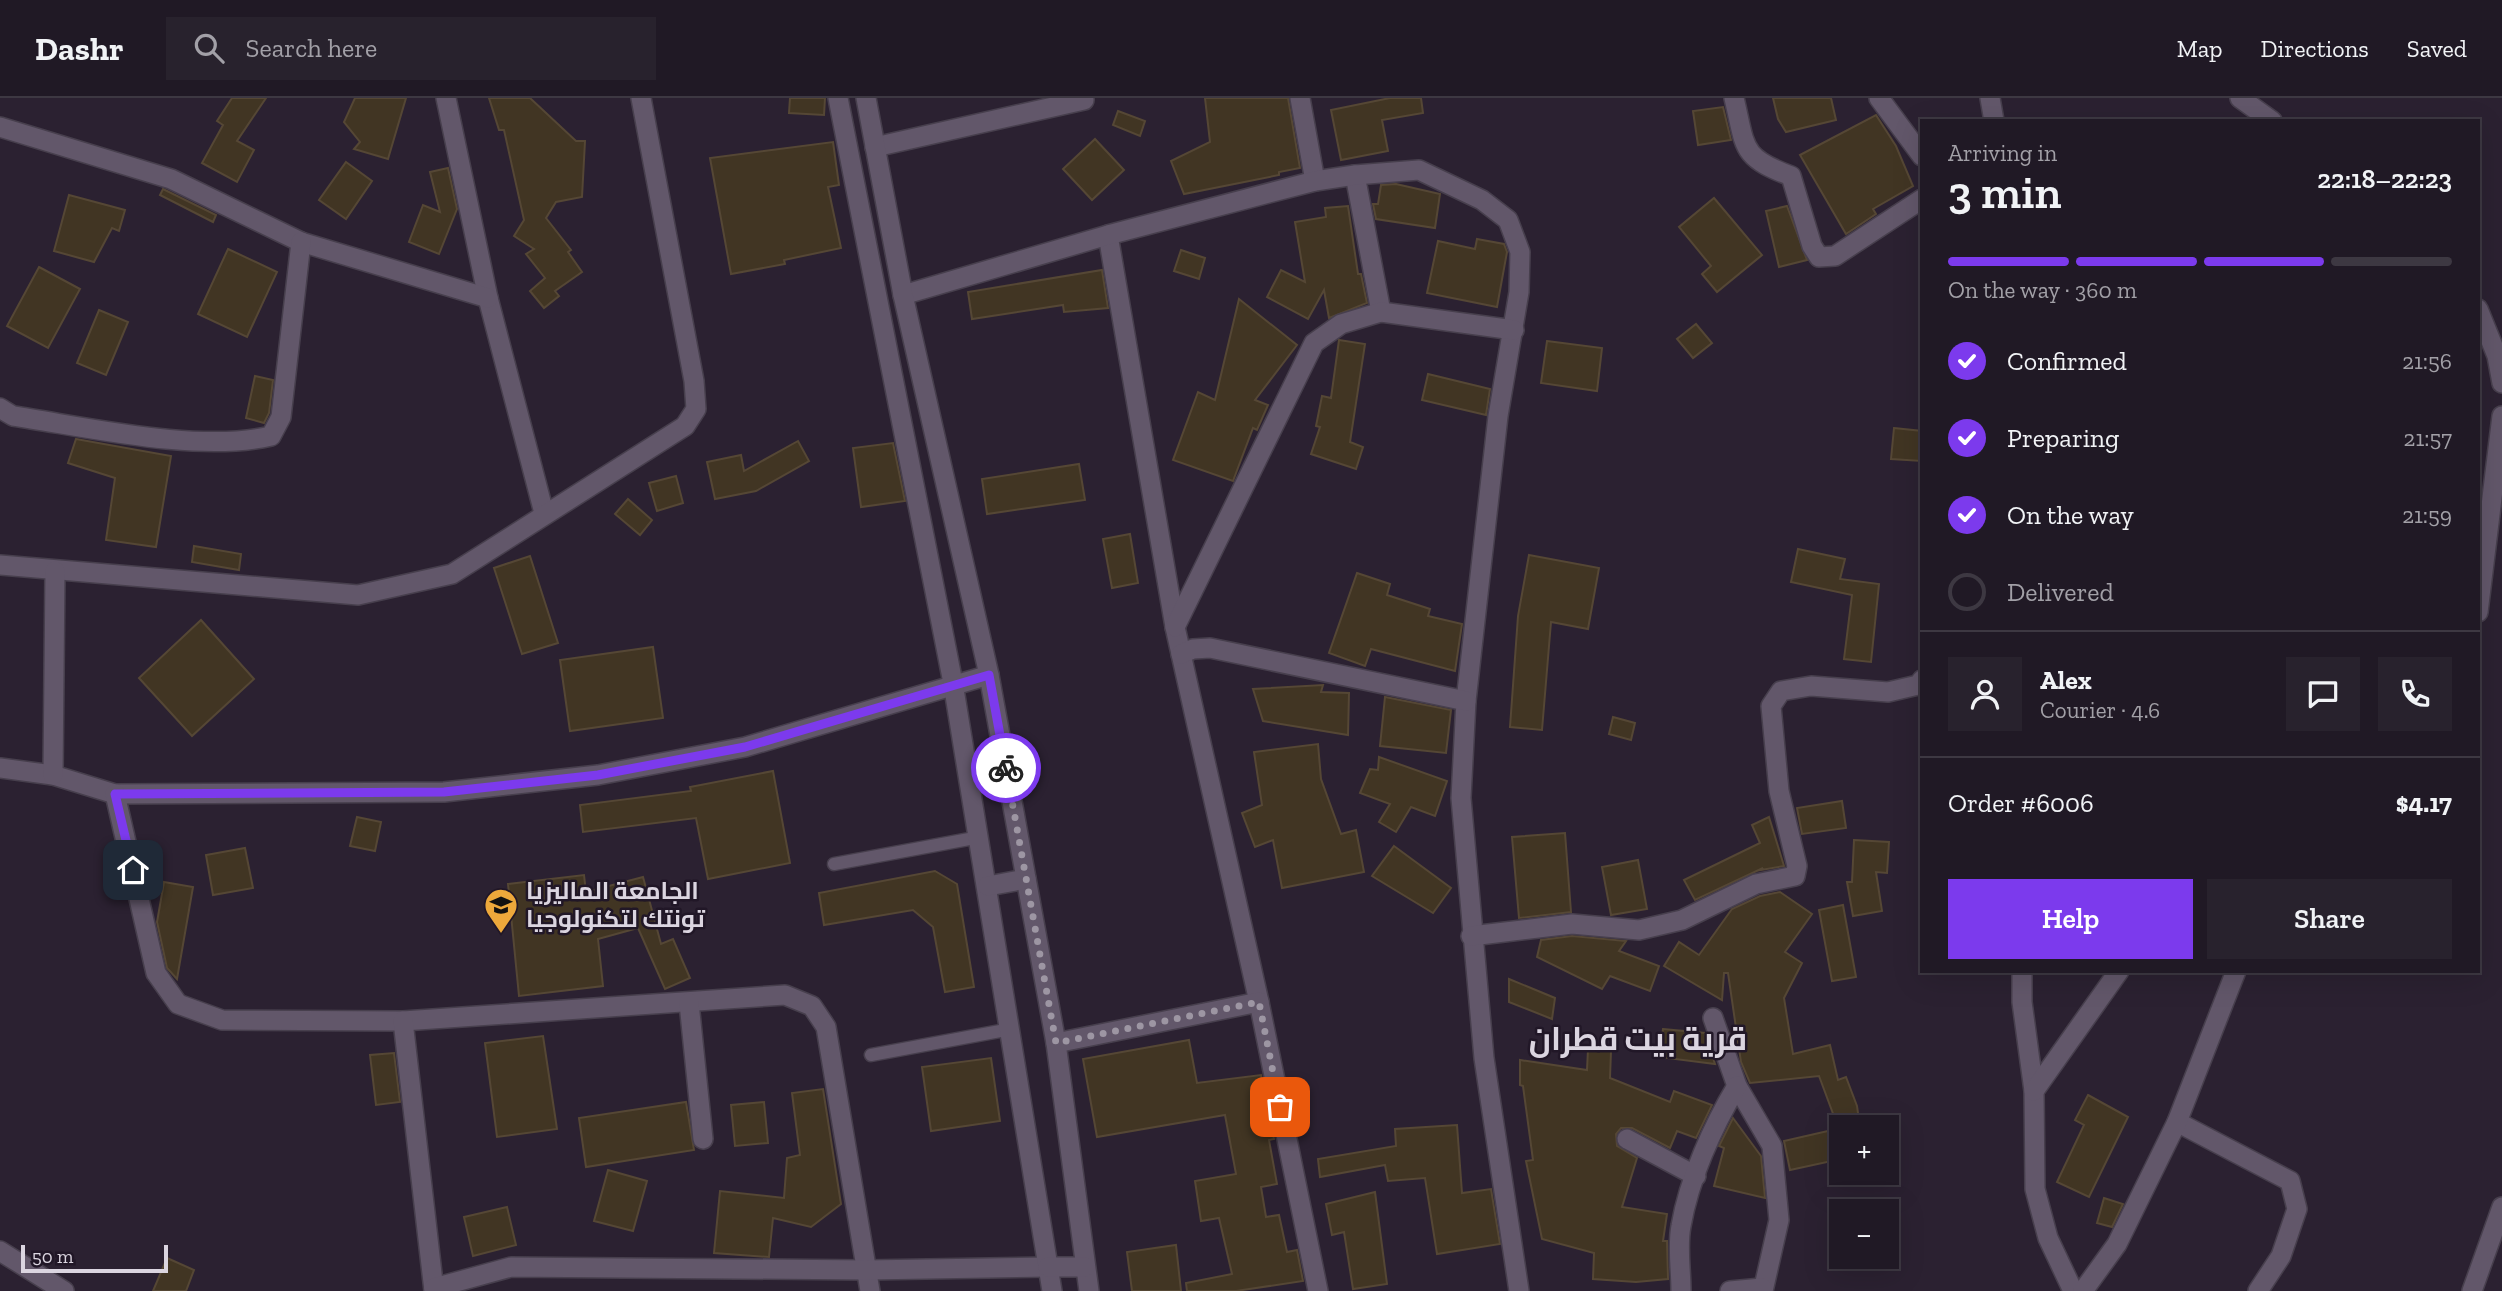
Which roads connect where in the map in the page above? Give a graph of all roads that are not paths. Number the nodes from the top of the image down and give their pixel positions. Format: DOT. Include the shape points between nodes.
graph roads {
  1 [pos="446,98"];
  2 [pos="641,98"];
  3 [pos="838,98"];
  4 [pos="866,98"];
  5 [pos="1300,98"];
  6 [pos="1734,98"];
  7 [pos="1880,98"];
  8 [pos="1990,98"];
  9 [pos="2240,98"];
  10 [pos="1087,99"];
  11 [pos="1994,119"];
  12 [pos="2269,119"];
  13 [pos="0,127"];
  14 [pos="875,147"];
  15 [pos="1920,153"];
  16 [pos="1354,175"];
  17 [pos="1315,181"];
  18 [pos="1920,200"];
  19 [pos="1108,235"];
  20 [pos="301,242"];
  21 [pos="903,295"];
  22 [pos="488,299"];
  23 [pos="1381,312"];
  24 [pos="2480,314"];
  25 [pos="1514,330"];
  26 [pos="2502,383"];
  27 [pos="0,408"];
  28 [pos="2502,416"];
  29 [pos="544,513"];
  30 [pos="0,565"];
  31 [pos="55,571"];
  32 [pos="2480,596"];
  33 [pos="1175,626"];
  34 [pos="1181,654"];
  35 [pos="989,675"];
  36 [pos="1920,682"];
  37 [pos="953,683"];
  38 [pos="1465,701"];
  39 [pos="0,768"];
  40 [pos="53,775"];
  41 [pos="115,794"];
  42 [pos="980,837"];
  43 [pos="834,864"];
  44 [pos="1026,878"];
  45 [pos="988,886"];
  46 [pos="1471,936"];
  47 [pos="2022,973"];
  48 [pos="2118,973"];
  49 [pos="2235,973"];
  50 [pos="1259,1002"];
  51 [pos="689,1003"];
  52 [pos="1713,1018"];
  53 [pos="403,1021"];
  54 [pos="1011,1029"];
  55 [pos="1056,1043"];
  56 [pos="871,1055"];
  57 [pos="1737,1086"];
  58 [pos="2034,1091"];
  59 [pos="2177,1122"];
  60 [pos="703,1139"];
  61 [pos="1627,1139"];
  62 [pos="1696,1176"];
  63 [pos="2502,1207"];
  64 [pos="0,1251"];
  65 [pos="1048,1267"];
  66 [pos="1085,1268"];
  67 [pos="867,1270"];
  68 [pos="434,1289"];
  69 [pos="1763,1290"];
  70 [pos="64,1291"];
  71 [pos="870,1291"];
  72 [pos="1052,1291"];
  73 [pos="1089,1291"];
  74 [pos="1318,1291"];
  75 [pos="1520,1291"];
  76 [pos="1681,1291"];
  77 [pos="1730,1291"];
  78 [pos="2073,1291"];
  79 [pos="2083,1291"];
  80 [pos="2258,1291"];
  81 [pos="2472,1291"];
  1 -- 22 [label="street"];
  2 -- 29 [label="street" via="696,409 685,426"];
  3 -- 37 [label="street"];
  4 -- 14 [label="street"];
  5 -- 17 [label="street"];
  6 -- 18 [label="street" via="1747,151 1761,164 1791,176 1819,257 1835,256"];
  7 -- 15 [label="street"];
  8 -- 11 [label="street"];
  9 -- 12 [label="street"];
  10 -- 14 [label="street"];
  13 -- 20 [label="street" via="171,179"];
  14 -- 21 [label="street"];
  16 -- 17 [label="street"];
  16 -- 23 [label="street"];
  16 -- 25 [label="street" via="1419,170 1482,200 1508,220 1520,252"];
  17 -- 19 [label="street"];
  19 -- 21 [label="street"];
  19 -- 33 [label="street"];
  20 -- 22 [label="street"];
  20 -- 27 [label="street" via="281,417 271,436 163,439 13,416"];
  21 -- 35 [label="street"];
  22 -- 29 [label="street"];
  23 -- 25 [label="street"];
  23 -- 33 [label="street" via="1341,324 1314,343"];
  24 -- 26 [label="street"];
  25 -- 38 [label="street" via="1499,416"];
  28 -- 32 [label="street"];
  29 -- 31 [label="street" via="452,574 358,595"];
  30 -- 31 [label="street"];
  31 -- 40 [label="street"];
  33 -- 34 [label="street"];
  34 -- 38 [label="street" via="1210,648"];
  34 -- 50 [label="street"];
  35 -- 37 [label="street"];
  35 -- 44 [label="street"];
  36 -- 46 [label="street" via="1888,692 1811,686 1781,691 1771,706 1779,790 1797,866 1795,876 1756,884 1682,920 1639,930 1572,924"];
  37 -- 41 [label="street" via="745,747 598,775 444,792"];
  37 -- 42 [label="street"];
  38 -- 46 [label="street" via="1461,798"];
  39 -- 40 [label="street"];
  40 -- 41 [label="street"];
  41 -- 53 [label="street" via="156,973 178,1004 222,1020"];
  42 -- 43 [label="lane"];
  42 -- 45 [label="street"];
  44 -- 45 [label="street"];
  44 -- 55 [label="street"];
  45 -- 54 [label="street"];
  46 -- 75 [label="street" via="1483,1058"];
  47 -- 58 [label="street"];
  48 -- 58 [label="street"];
  49 -- 59 [label="street"];
  50 -- 55 [label="street"];
  50 -- 74 [label="street"];
  51 -- 53 [label="street"];
  51 -- 60 [label="street"];
  51 -- 67 [label="street" via="785,995 813,1006 826,1027"];
  52 -- 57 [label="street"];
  53 -- 68 [label="street"];
  54 -- 56 [label="lane"];
  54 -- 65 [label="street"];
  55 -- 66 [label="street"];
  57 -- 62 [label="street"];
  57 -- 69 [label="street" via="1772,1146 1779,1220"];
  58 -- 78 [label="street" via="2035,1189 2048,1238"];
  59 -- 79 [label="street" via="2117,1244"];
  59 -- 80 [label="street" via="2290,1181 2297,1209 2281,1256"];
  61 -- 62 [label="street"];
  62 -- 76 [label="street" via="1680,1227"];
  63 -- 81 [label="street"];
  64 -- 70 [label="street"];
  65 -- 66 [label="street"];
  65 -- 67 [label="street"];
  65 -- 72 [label="street"];
  66 -- 73 [label="street"];
  67 -- 68 [label="street" via="511,1266"];
  67 -- 71 [label="street"];
  69 -- 77 [label="street"];
}
